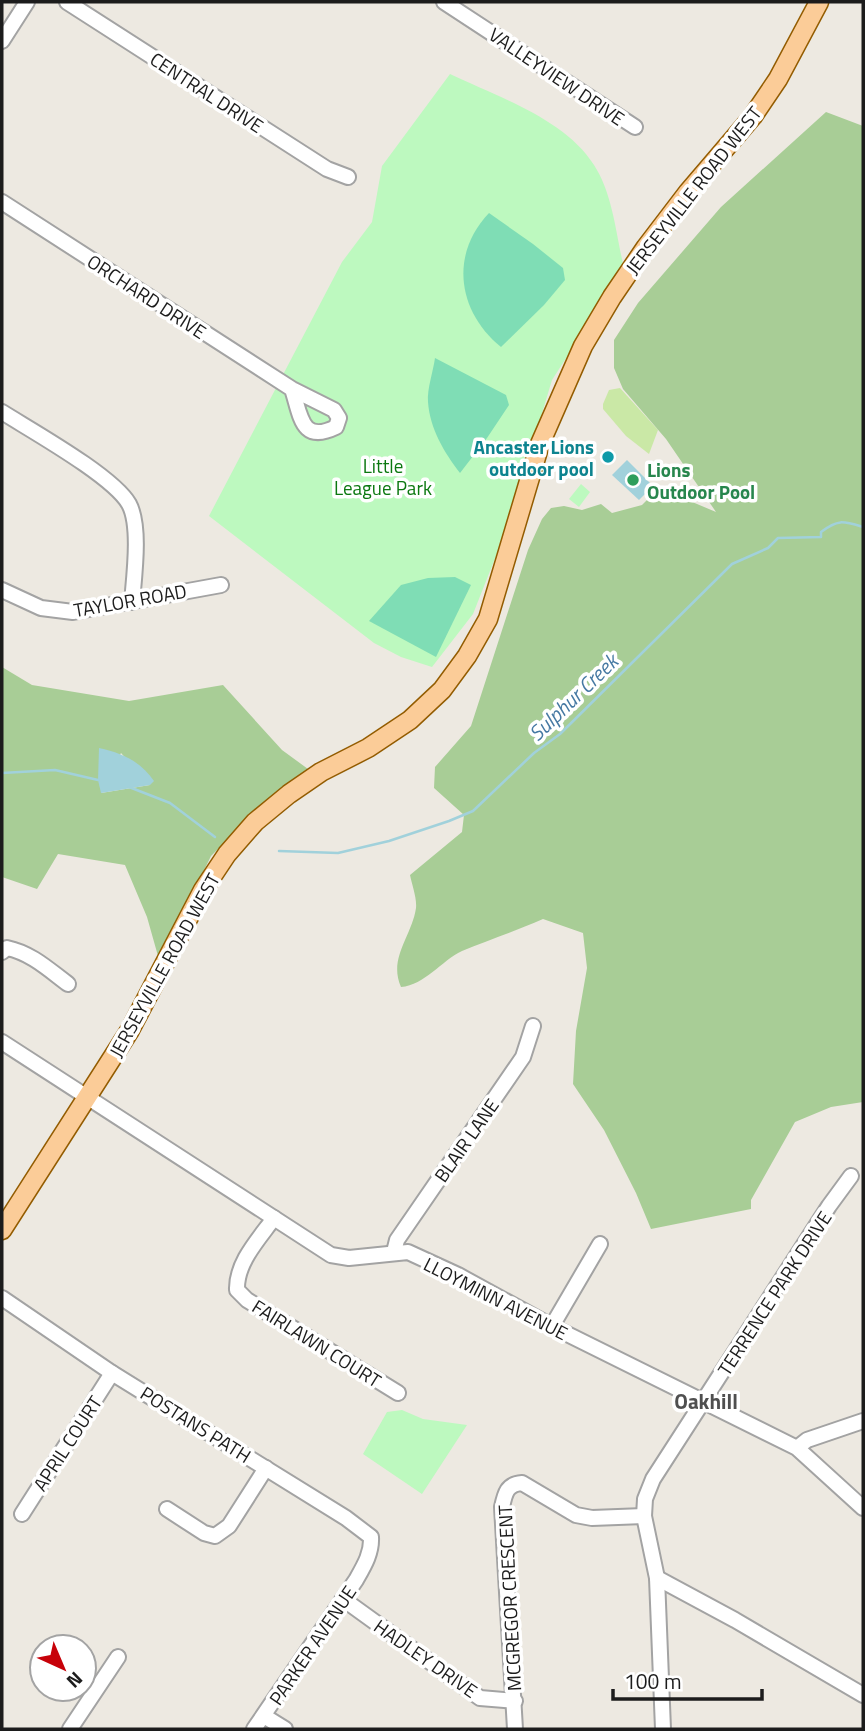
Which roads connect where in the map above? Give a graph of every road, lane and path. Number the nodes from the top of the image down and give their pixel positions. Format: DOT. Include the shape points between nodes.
graph roads {
  1 [pos="27,2"];
  2 [pos="67,2"];
  3 [pos="444,2"];
  4 [pos="820,2"];
  5 [pos="2,41"];
  6 [pos="635,127"];
  7 [pos="348,177"];
  8 [pos="2,202"];
  9 [pos="292,389"];
  10 [pos="2,412"];
  11 [pos="221,585"];
  12 [pos="2,590"];
  13 [pos="132,602"];
  14 [pos="2,952"];
  15 [pos="68,984"];
  16 [pos="533,1026"];
  17 [pos="2,1042"];
  18 [pos="87,1097"];
  19 [pos="851,1176"];
  20 [pos="274,1218"];
  21 [pos="2,1230"];
  22 [pos="600,1244"];
  23 [pos="394,1252"];
  24 [pos="2,1298"];
  25 [pos="552,1326"];
  26 [pos="112,1373"];
  27 [pos="398,1392"];
  28 [pos="704,1402"];
  29 [pos="863,1421"];
  30 [pos="797,1448"];
  31 [pos="266,1468"];
  32 [pos="863,1508"];
  33 [pos="167,1509"];
  34 [pos="22,1514"];
  35 [pos="644,1516"];
  36 [pos="367,1559"];
  37 [pos="657,1578"];
  38 [pos="343,1599"];
  39 [pos="118,1657"];
  40 [pos="863,1695"];
  41 [pos="514,1701"];
  42 [pos="264,1716"];
  43 [pos="70,1729"];
  44 [pos="254,1729"];
  45 [pos="285,1729"];
  46 [pos="515,1729"];
  47 [pos="663,1729"];
  1 -- 5 [label="street"];
  2 -- 7 [label="street, CENTRAL DRIVE" via="327,169"];
  3 -- 6 [label="street, VALLEYVIEW DRIVE"];
  4 -- 18 [label="main road, JERSEYVILLE ROAD WEST" via="753,116 646,247 583,346 540,444 488,619 467,656 442,690 410,720 289,794 234,846 203,890 131,1030"];
  8 -- 9 [label="street, ORCHARD DRIVE"];
  10 -- 13 [label="street" via="82,463 130,505 136,533"];
  11 -- 13 [label="street, TAYLOR ROAD"];
  12 -- 13 [label="street, TAYLOR ROAD" via="41,608 74,612"];
  14 -- 15 [label="street" via="7,948 21,951"];
  16 -- 23 [label="street, BLAIR LANE" via="523,1057 397,1240"];
  17 -- 18 [label="street, LLOYMINN AVENUE"];
  18 -- 20 [label="street, LLOYMINN AVENUE"];
  18 -- 21 [label="main road, JERSEYVILLE ROAD WEST"];
  19 -- 28 [label="street, TERRENCE PARK DRIVE"];
  20 -- 23 [label="street, LLOYMINN AVENUE" via="331,1255 349,1258"];
  20 -- 27 [label="street, FAIRLAWN COURT" via="242,1264 237,1290"];
  22 -- 25 [label="street"];
  23 -- 25 [label="street, LLOYMINN AVENUE" via="408,1252 458,1275"];
  24 -- 26 [label="street, POSTANS PATH"];
  25 -- 28 [label="street, LLOYMINN AVENUE"];
  26 -- 31 [label="street, POSTANS PATH"];
  26 -- 34 [label="street, APRIL COURT"];
  28 -- 30 [label="street, LLOYMINN AVENUE"];
  28 -- 35 [label="street, TERRENCE PARK DRIVE" via="653,1479"];
  29 -- 30 [label="street" via="807,1440"];
  30 -- 32 [label="street, LLOYMINN AVENUE"];
  31 -- 33 [label="street" via="229,1526 215,1536"];
  31 -- 36 [label="street, POSTANS PATH" via="371,1537"];
  35 -- 37 [label="street, TERRENCE PARK DRIVE"];
  35 -- 41 [label="street, MCGREGOR CRESCENT" via="592,1518 576,1515 522,1483 505,1491 502,1507"];
  36 -- 38 [label="street, PARKER AVENUE"];
  37 -- 40 [label="street"];
  37 -- 47 [label="street, TERRENCE PARK DRIVE"];
  38 -- 41 [label="street, HADLEY DRIVE" via="480,1698"];
  38 -- 42 [label="street, PARKER AVENUE"];
  39 -- 43 [label="street"];
  41 -- 46 [label="street, MCGREGOR CRESCENT"];
  42 -- 44 [label="street, PARKER AVENUE"];
  42 -- 45 [label="street"];
}
